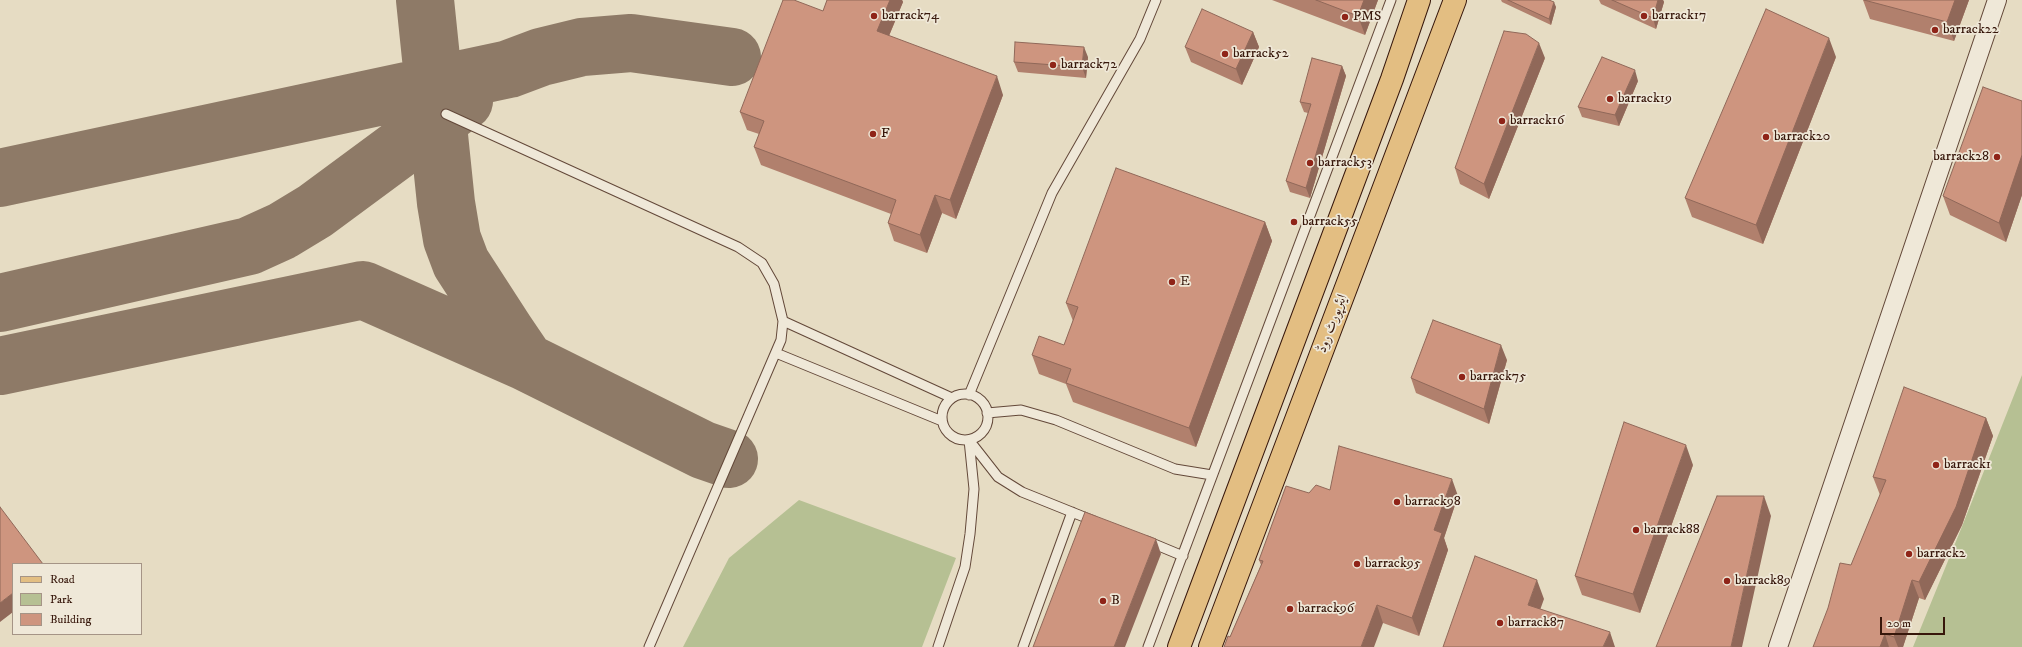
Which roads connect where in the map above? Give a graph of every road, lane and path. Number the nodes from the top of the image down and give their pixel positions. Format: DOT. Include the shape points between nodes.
graph roads {
  1 [pos="1156,0"];
  2 [pos="1391,0"];
  3 [pos="1419,0"];
  4 [pos="1455,0"];
  5 [pos="1997,0"];
  6 [pos="446,114"];
  7 [pos="783,321"];
  8 [pos="776,353"];
  9 [pos="969,395"];
  10 [pos="952,398"];
  11 [pos="987,413"];
  12 [pos="942,422"];
  13 [pos="969,440"];
  14 [pos="1212,475"];
  15 [pos="1072,512"];
  16 [pos="1102,524"];
  17 [pos="1139,538"];
  18 [pos="1183,556"];
  19 [pos="648,647"];
  20 [pos="938,647"];
  21 [pos="1023,647"];
  22 [pos="1148,647"];
  23 [pos="1179,647"];
  24 [pos="1210,647"];
  25 [pos="1778,647"];
  1 -- 9 [label="lane" via="1140,40 1052,193"];
  2 -- 14 [label="lane"];
  3 -- 23 [label="main road" via="1392,79"];
  4 -- 24 [label="main road, ایئرپورٹ روڈ"];
  5 -- 25 [label="street"];
  6 -- 7 [label="lane" via="738,247 762,262 774,284"];
  7 -- 8 [label="lane" via="781,340"];
  7 -- 10 [label="lane"];
  8 -- 12 [label="lane"];
  8 -- 19 [label="lane"];
  9 -- 10 [label="lane"];
  9 -- 11 [label="lane" via="978,398 984,404"];
  10 -- 12 [label="lane" via="944,408"];
  11 -- 13 [label="lane" via="984,430"];
  11 -- 14 [label="lane" via="1021,410 1056,420 1175,469"];
  12 -- 13 [label="lane" via="945,430 952,436 960,440"];
  13 -- 15 [label="lane" via="998,477 1022,492"];
  13 -- 20 [label="lane" via="974,489 970,534 965,567"];
  14 -- 18 [label="lane"];
  15 -- 16 [label="lane"];
  15 -- 21 [label="lane"];
  17 -- 18 [label="lane"];
  18 -- 22 [label="lane"];
}
